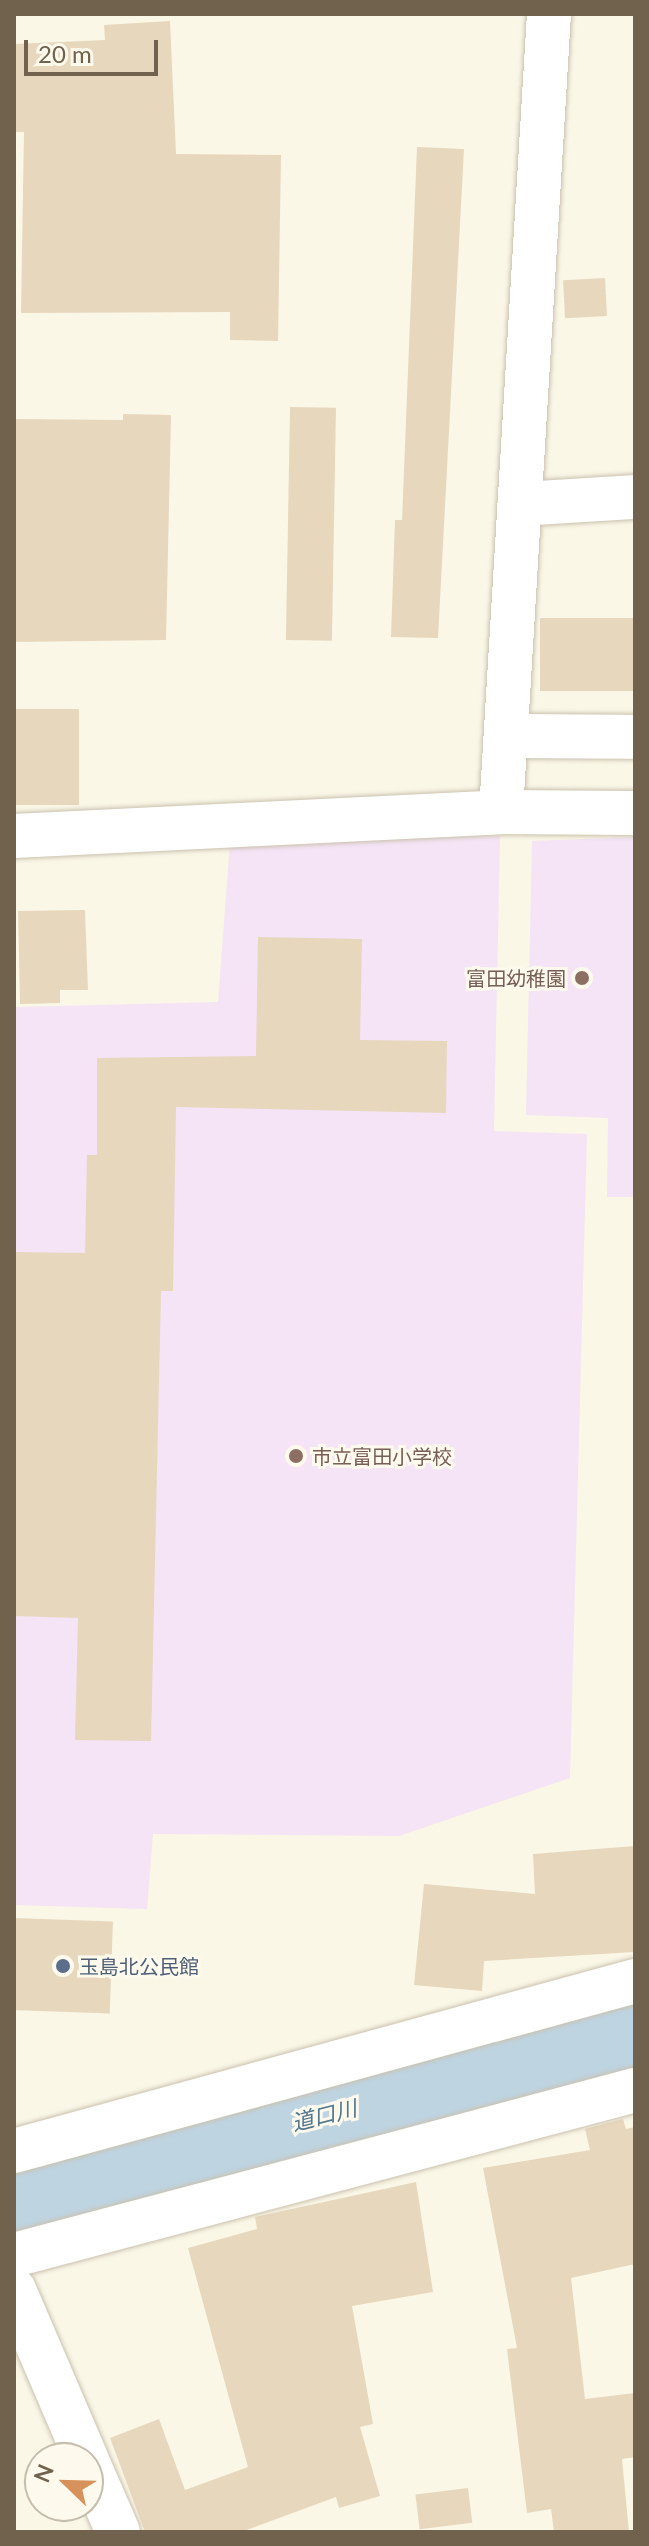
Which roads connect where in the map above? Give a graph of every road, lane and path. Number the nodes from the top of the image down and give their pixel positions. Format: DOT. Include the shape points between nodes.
graph roads {
  1 [pos="549,14"];
  2 [pos="635,497"];
  3 [pos="520,504"];
  4 [pos="506,736"];
  5 [pos="635,737"];
  6 [pos="501,812"];
  7 [pos="635,813"];
  8 [pos="14,836"];
  9 [pos="635,1981"];
  10 [pos="635,2090"];
  11 [pos="14,2151"];
  12 [pos="14,2255"];
  13 [pos="14,2290"];
  14 [pos="79,2442"];
  15 [pos="104,2499"];
  16 [pos="118,2532"];
  1 -- 3 [label="street"];
  2 -- 3 [label="street"];
  3 -- 4 [label="street"];
  4 -- 5 [label="street"];
  4 -- 6 [label="street"];
  6 -- 7 [label="street"];
  6 -- 8 [label="street"];
  9 -- 11 [label="street"];
  10 -- 12 [label="street"];
  13 -- 14 [label="street"];
  15 -- 16 [label="street"];
}
